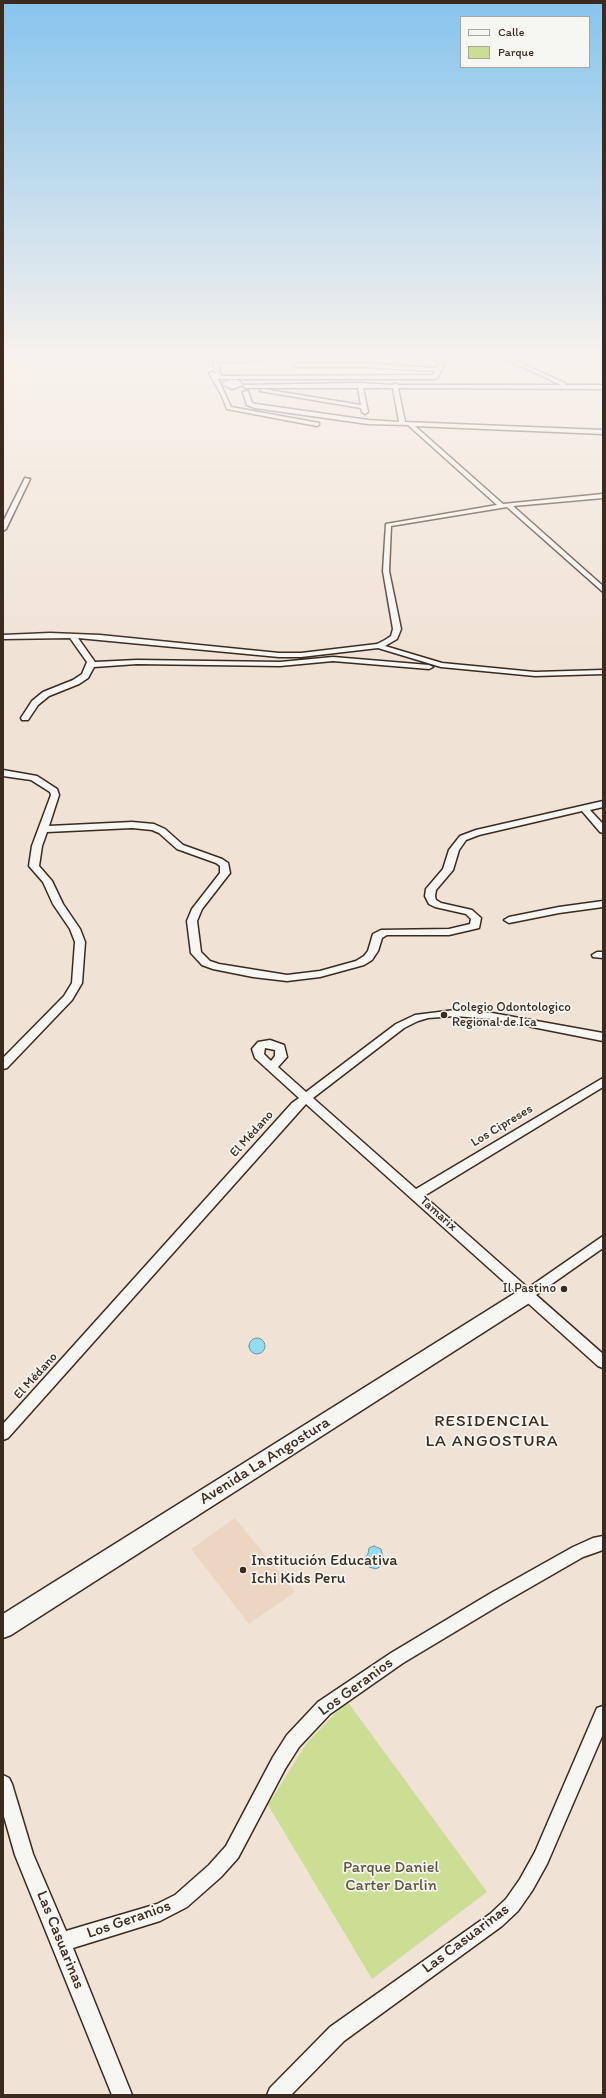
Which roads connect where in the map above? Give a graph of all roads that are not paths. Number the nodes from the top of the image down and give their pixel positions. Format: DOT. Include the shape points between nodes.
graph roads {
  1 [pos="449,457"];
  2 [pos="27,479"];
  3 [pos="603,496"];
  4 [pos="505,505"];
  5 [pos="3,529"];
  6 [pos="603,590"];
  7 [pos="72,636"];
  8 [pos="3,637"];
  9 [pos="378,646"];
  10 [pos="90,665"];
  11 [pos="603,674"];
  12 [pos="25,718"];
  13 [pos="3,773"];
  14 [pos="603,804"];
  15 [pos="585,809"];
  16 [pos="42,829"];
  17 [pos="603,830"];
  18 [pos="603,904"];
  19 [pos="509,920"];
  20 [pos="603,1037"];
  21 [pos="3,1065"];
  22 [pos="272,1067"];
  23 [pos="603,1082"];
  24 [pos="306,1096"];
  25 [pos="416,1195"];
  26 [pos="603,1241"];
  27 [pos="527,1295"];
  28 [pos="603,1362"];
  29 [pos="3,1434"];
  30 [pos="603,1544"];
  31 [pos="3,1627"];
  32 [pos="603,1714"];
  33 [pos="3,1784"];
  34 [pos="62,1942"];
  35 [pos="122,2095"];
  36 [pos="277,2095"];
  1 -- 4 [label="street"];
  2 -- 5 [label="street"];
  3 -- 4 [label="street"];
  4 -- 6 [label="street"];
  4 -- 9 [label="street" via="388,525 386,570 397,629 394,637"];
  7 -- 8 [label="street"];
  7 -- 9 [label="street" via="273,655 301,655"];
  7 -- 10 [label="street"];
  9 -- 11 [label="street" via="441,665 535,674"];
  10 -- 11 [label="street" via="137,662 280,664 333,659 550,677"];
  10 -- 12 [label="street" via="85,676 46,694 35,703"];
  13 -- 16 [label="street" via="34,778 44,782 54,791 55,795"];
  14 -- 15 [label="street"];
  15 -- 16 [label="street" via="476,833 459,842 448,870 431,889 430,896 432,902 438,905 469,912 476,918 475,926 449,932 385,932 377,936 373,951 360,963 320,974 287,978 217,967 206,963 196,953 192,922 197,909 225,872 225,865 219,861 180,847 154,827"];
  15 -- 17 [label="street"];
  16 -- 21 [label="street" via="34,856 34,866 47,881 80,942 77,983 68,998"];
  18 -- 19 [label="street"];
  20 -- 24 [label="street, El Médano" via="492,1016 455,1013 428,1015 400,1026"];
  22 -- 24 [label="street, Tamarix"];
  23 -- 25 [label="street, Los Cipreses"];
  24 -- 25 [label="street, Tamarix"];
  24 -- 29 [label="street, El Médano"];
  25 -- 27 [label="street, Tamarix"];
  26 -- 27 [label="street"];
  27 -- 28 [label="street, Tamarix"];
  27 -- 31 [label="street, Avenida La Angostura"];
  30 -- 34 [label="street, Los Geranios" via="593,1545 578,1552 490,1602 396,1658 324,1708 294,1741 279,1763 232,1852 216,1871 181,1901 147,1916"];
  32 -- 36 [label="street, Las Casuarinas" via="541,1858 512,1906 337,2034"];
  33 -- 34 [label="street, Las Casuarinas" via="24,1855"];
  34 -- 35 [label="street, Las Casuarinas"];
}
